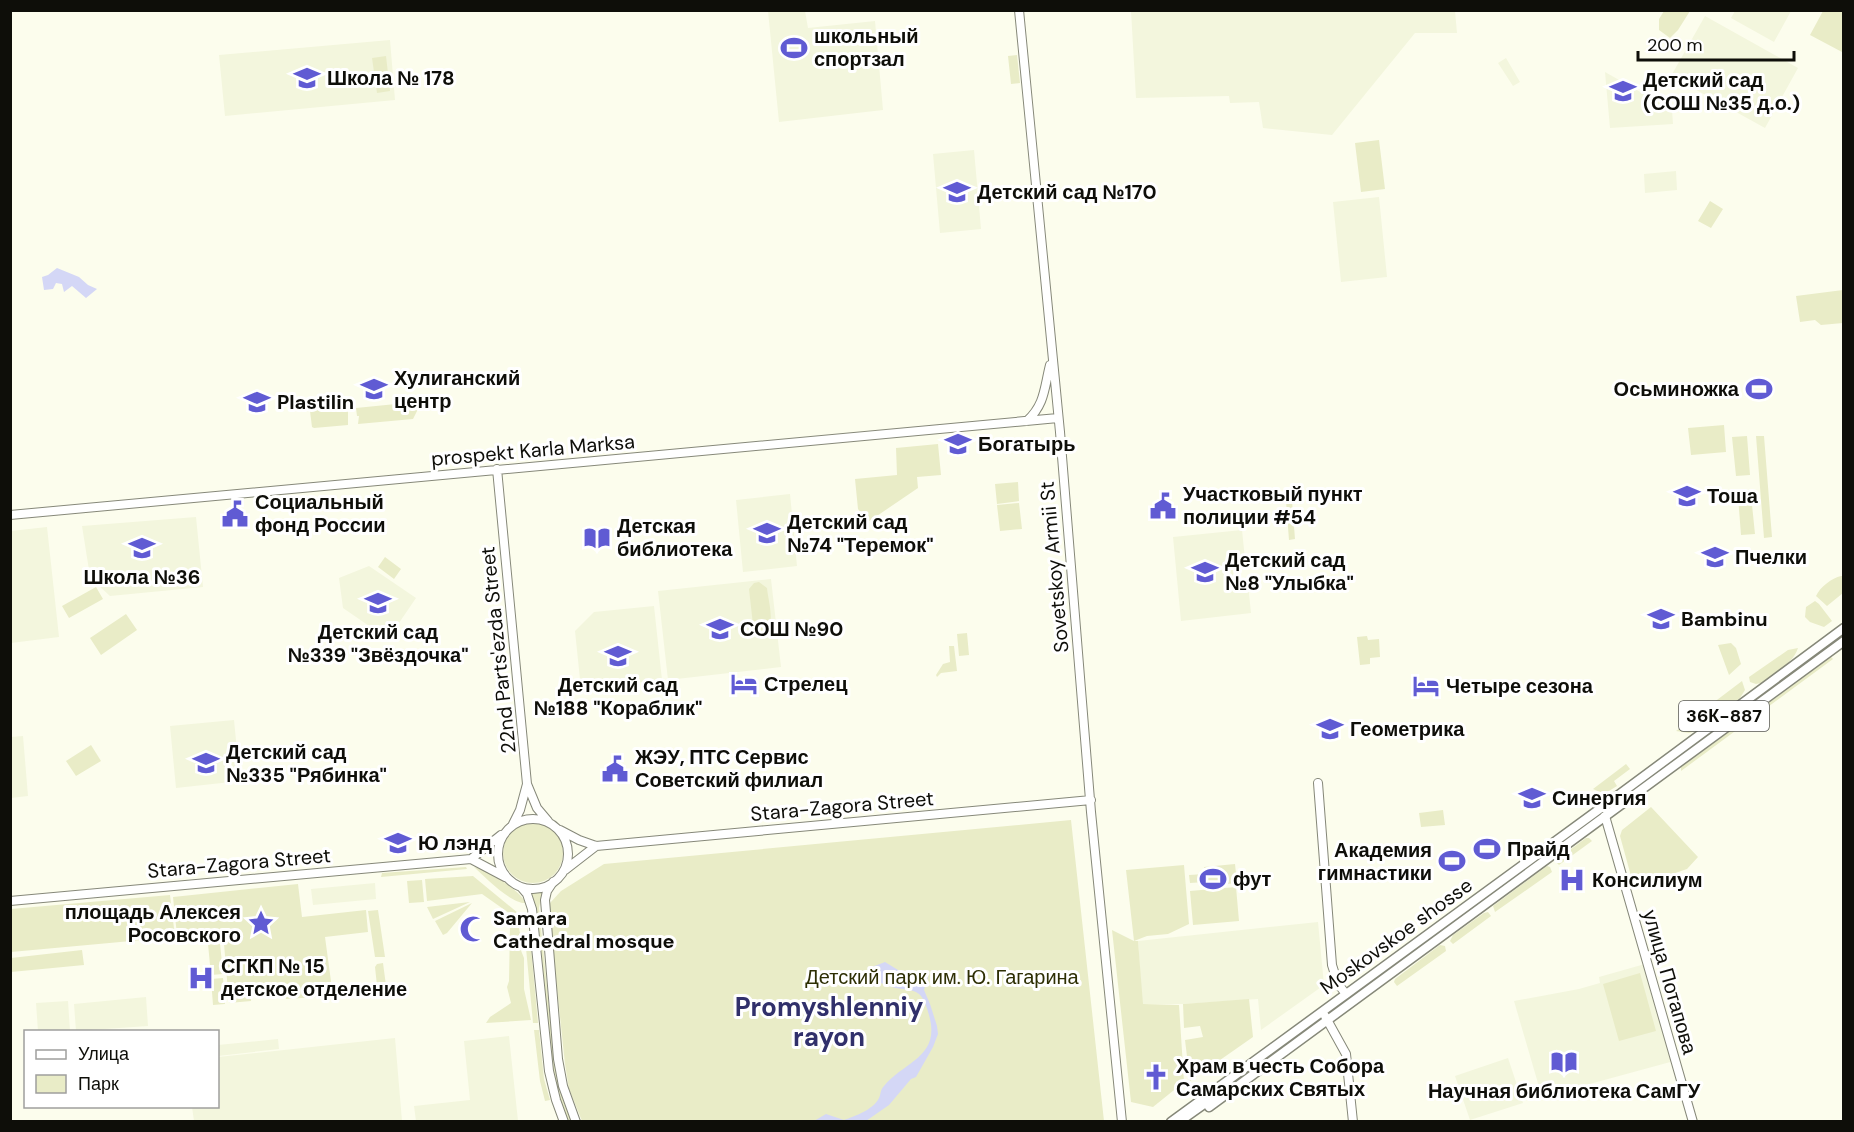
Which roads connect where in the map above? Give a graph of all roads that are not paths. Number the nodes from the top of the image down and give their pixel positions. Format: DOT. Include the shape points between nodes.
graph roads {
  1 [pos="1019,10"];
  2 [pos="1052,358"];
  3 [pos="1058,418"];
  4 [pos="1026,421"];
  5 [pos="497,469"];
  6 [pos="10,515"];
  7 [pos="1844,628"];
  8 [pos="1844,634"];
  9 [pos="1844,641"];
  10 [pos="1318,783"];
  11 [pos="527,784"];
  12 [pos="1091,800"];
  13 [pos="1604,814"];
  14 [pos="548,821"];
  15 [pos="513,824"];
  16 [pos="560,830"];
  17 [pos="505,832"];
  18 [pos="596,846"];
  19 [pos="471,859"];
  20 [pos="565,870"];
  21 [pos="505,877"];
  22 [pos="553,882"];
  23 [pos="520,887"];
  24 [pos="10,901"];
  25 [pos="1346,994"];
  26 [pos="1326,1018"];
  27 [pos="564,1122"];
  28 [pos="576,1122"];
  29 [pos="1122,1122"];
  30 [pos="1171,1122"];
  31 [pos="1180,1122"];
  32 [pos="1190,1122"];
  33 [pos="1353,1122"];
  34 [pos="1693,1122"];
  1 -- 2 [label="street, Sovetskoy Armii St"];
  2 -- 3 [label="street, Sovetskoy Armii St"];
  2 -- 4 [label="street" via="1042,402"];
  3 -- 4 [label="street, prospekt Karla Marksa"];
  3 -- 12 [label="street, Sovetskoy Armii St"];
  4 -- 5 [label="street, prospekt Karla Marksa"];
  5 -- 6 [label="street, prospekt Karla Marksa"];
  5 -- 11 [label="street, 22nd Parts'ezda Street"];
  7 -- 25 [label="main road, Moskovskoe shosse / 36К-887"];
  8 -- 13 [label="main road, Moskovskoe shosse / 36К-887"];
  9 -- 13 [label="main road, Moskovskoe shosse / 36К-887"];
  10 -- 25 [label="street" via="1332,965"];
  11 -- 14 [label="street" via="537,808"];
  11 -- 15 [label="street, 22nd Parts'ezda Street"];
  12 -- 18 [label="street, Stara-Zagora Street"];
  12 -- 29 [label="street, Sovetskoy Armii St"];
  13 -- 26 [label="main road, Moskovskoe shosse / 36К-887"];
  13 -- 34 [label="street, улица Потапова"];
  14 -- 15 [label="street" via="524,819"];
  14 -- 16 [label="street"];
  15 -- 17 [label="street"];
  16 -- 18 [label="street, Stara-Zagora Street"];
  16 -- 20 [label="street" via="567,842"];
  17 -- 19 [label="street"];
  17 -- 21 [label="street" via="498,856"];
  18 -- 20 [label="street"];
  19 -- 21 [label="street"];
  19 -- 24 [label="street, Stara-Zagora Street"];
  20 -- 22 [label="street"];
  21 -- 23 [label="street"];
  22 -- 23 [label="street" via="542,888"];
  22 -- 28 [label="street" via="547,891 545,914 558,1059 562,1086"];
  23 -- 27 [label="street" via="532,909 549,1071"];
  25 -- 30 [label="main road, Moskovskoe shosse / 36К-887"];
  26 -- 31 [label="main road, Moskovskoe shosse / 36К-887"];
  26 -- 32 [label="main road, Moskovskoe shosse / 36К-887"];
  26 -- 33 [label="street" via="1346,1054"];
}
